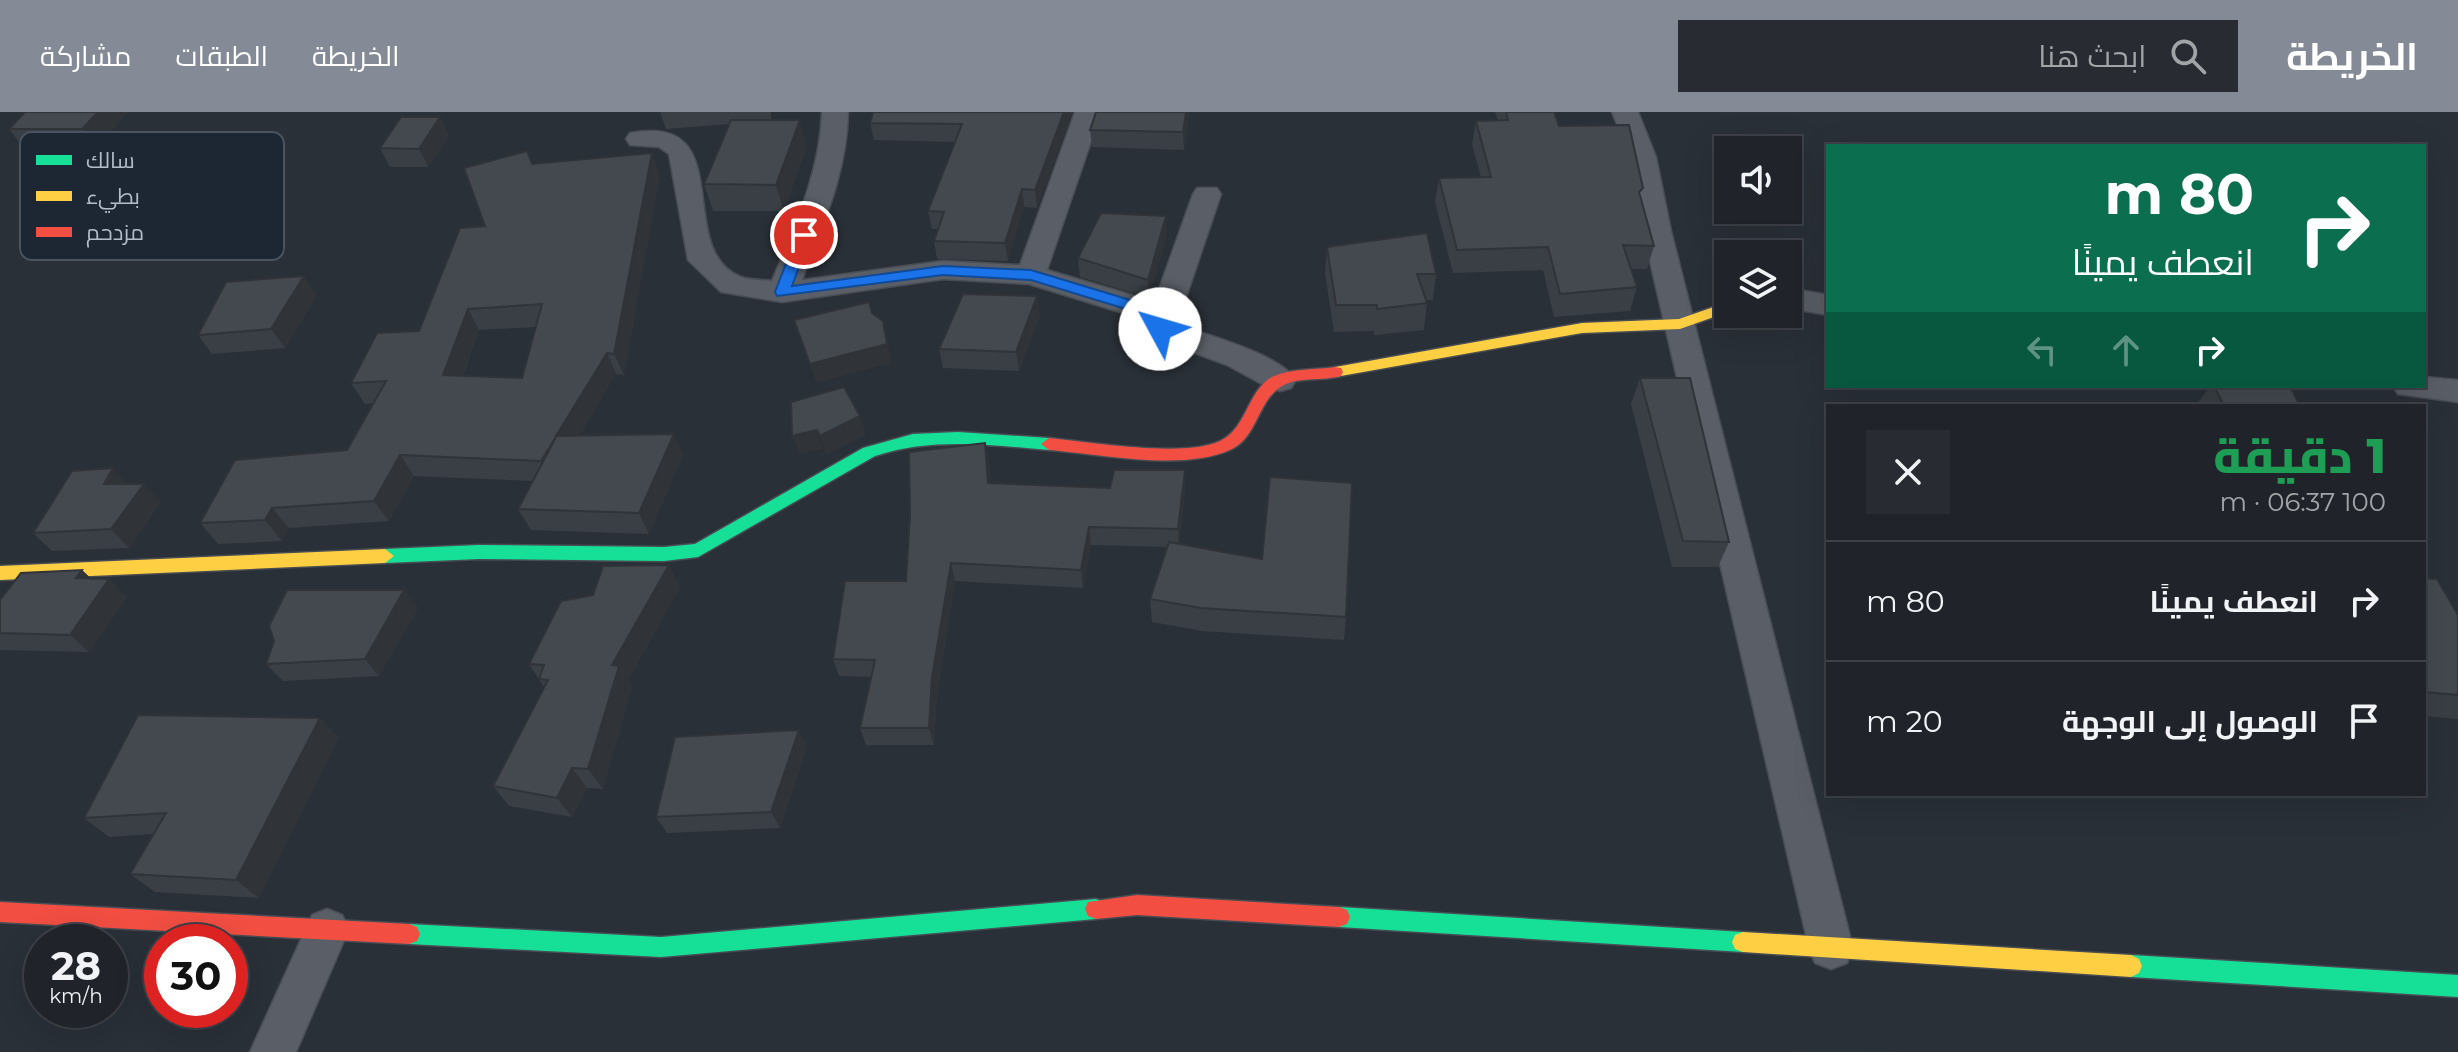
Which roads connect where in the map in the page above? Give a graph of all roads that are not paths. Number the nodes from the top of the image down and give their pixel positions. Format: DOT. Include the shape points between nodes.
graph roads {
  1 [pos="835,112"];
  2 [pos="1088,112"];
  3 [pos="1625,112"];
  4 [pos="639,139"];
  5 [pos="1207,194"];
  6 [pos="1031,275"];
  7 [pos="782,292"];
  8 [pos="1802,300"];
  9 [pos="1826,305"];
  10 [pos="1714,312"];
  11 [pos="1680,324"];
  12 [pos="1160,329"];
  13 [pos="1280,380"];
  14 [pos="2426,388"];
  15 [pos="2458,391"];
  16 [pos="0,573"];
  17 [pos="0,912"];
  18 [pos="327,929"];
  19 [pos="1831,948"];
  20 [pos="2458,986"];
  21 [pos="273,1052"];
  1 -- 7 [label="street" via="826,182"];
  2 -- 6 [label="street"];
  3 -- 11 [label="street" via="1643,157"];
  4 -- 7 [label="street" via="665,139 680,150 703,260 731,285"];
  5 -- 12 [label="street"];
  6 -- 7 [label="street" via="943,270"];
  6 -- 12 [label="street" via="1134,306"];
  8 -- 9 [label="street"];
  10 -- 11 [label="street"];
  11 -- 13 [label="street" via="1582,328"];
  11 -- 19 [label="street"];
  12 -- 13 [label="street"];
  13 -- 16 [label="street" via="1262,395 1229,444 1199,453 933,437 893,442 698,550 479,552"];
  14 -- 15 [label="street"];
  17 -- 18 [label="street"];
  18 -- 19 [label="street" via="661,947 1137,905"];
  18 -- 21 [label="street"];
  19 -- 20 [label="street"];
}
